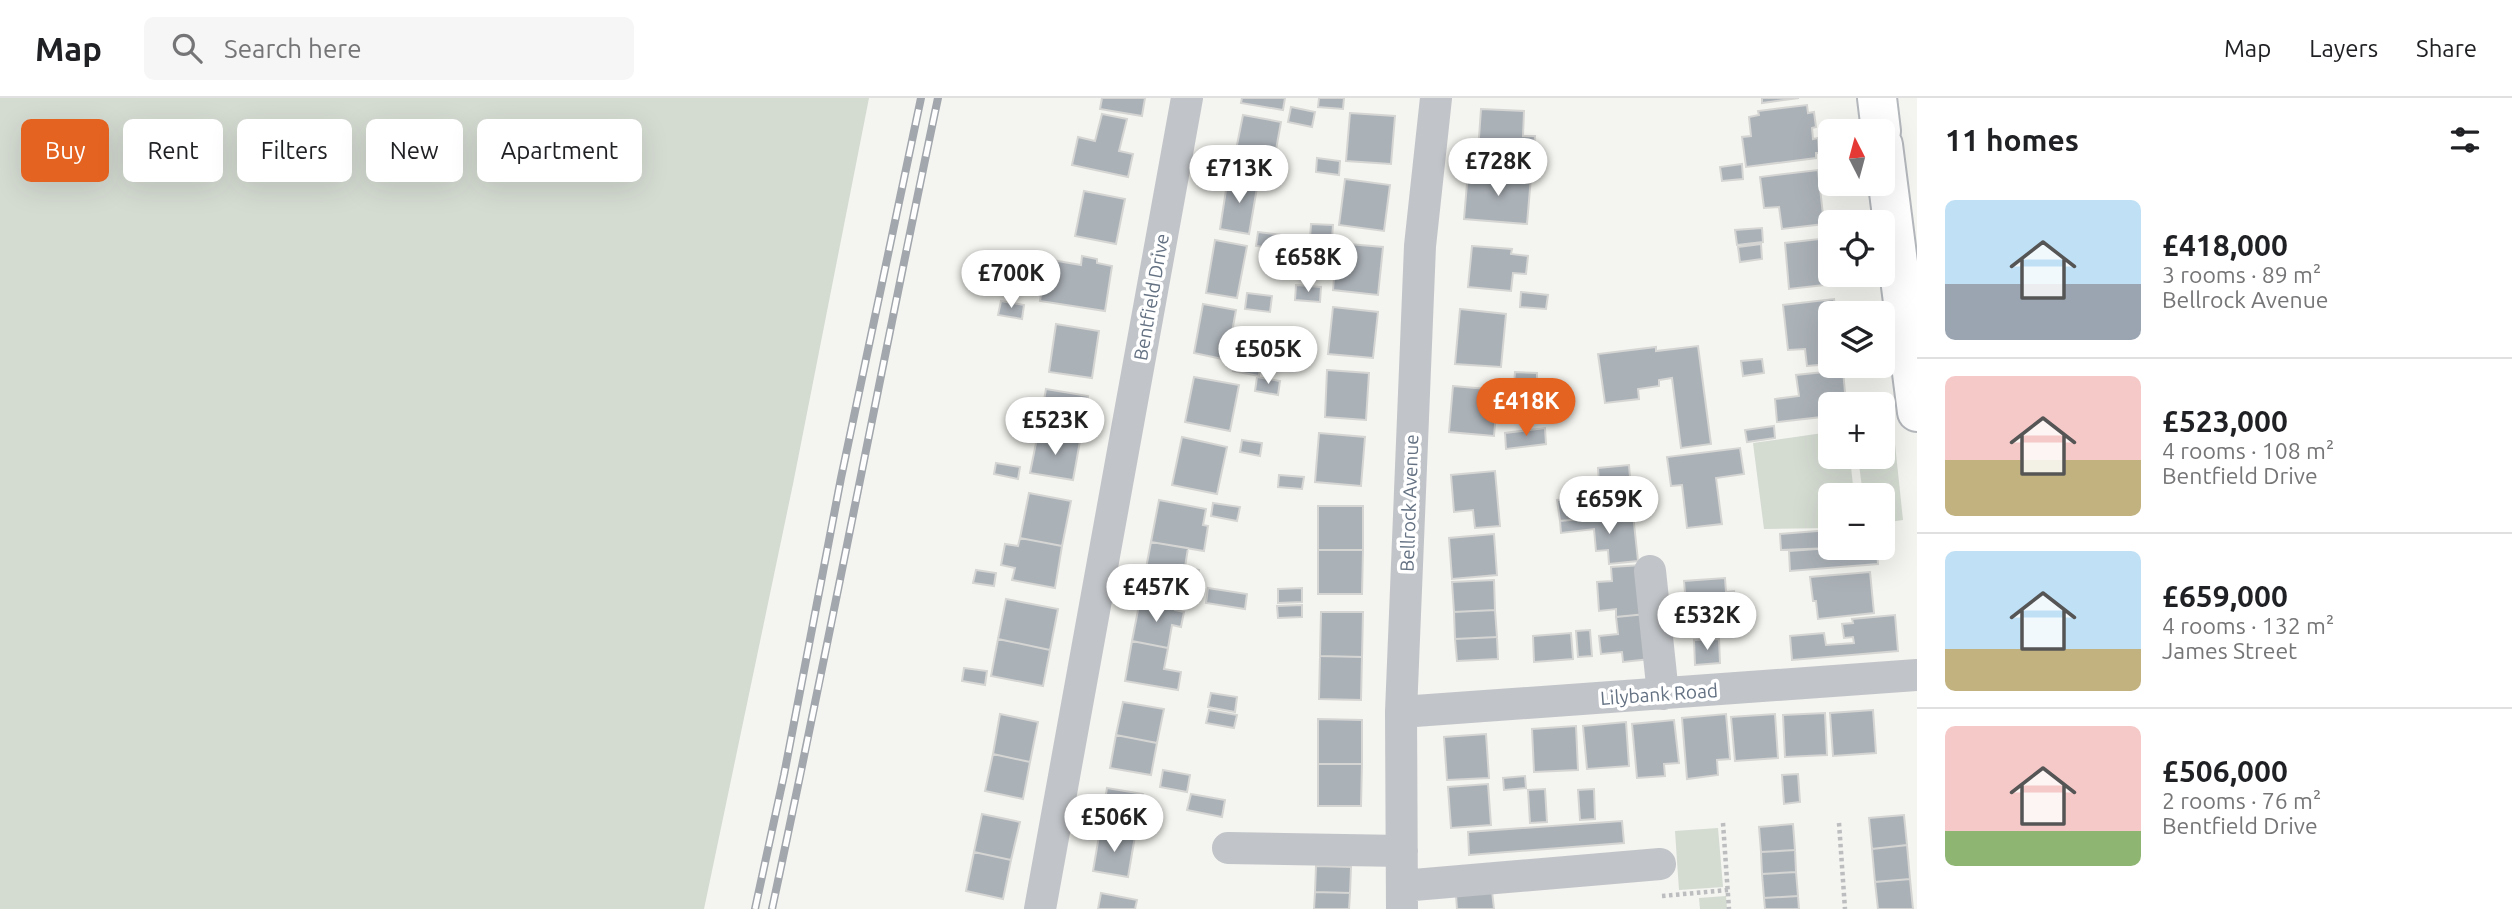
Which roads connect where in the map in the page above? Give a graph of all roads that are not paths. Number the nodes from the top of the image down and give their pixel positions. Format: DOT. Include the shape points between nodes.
graph roads {
  1 [pos="1186,98"];
  2 [pos="1436,98"];
  3 [pos="1877,98"];
  4 [pos="1880,119"];
  5 [pos="1891,196"];
  6 [pos="1912,325"];
  7 [pos="1917,412"];
  8 [pos="1650,571"];
  9 [pos="1917,675"];
  10 [pos="1663,694"];
  11 [pos="1401,712"];
  12 [pos="1228,848"];
  13 [pos="1402,851"];
  14 [pos="1660,864"];
  15 [pos="1402,897"];
  16 [pos="1040,909"];
  1 -- 16 [label="street, Bentfield Drive"];
  2 -- 11 [label="street, Bellrock Avenue" via="1420,246"];
  3 -- 4 [label="main road"];
  5 -- 6 [label="main road"];
  6 -- 7 [label="main road"];
  8 -- 10 [label="street"];
  9 -- 10 [label="street, Lilybank Road"];
  10 -- 11 [label="street, Lilybank Road"];
  11 -- 13 [label="street, Bellrock Avenue"];
  12 -- 13 [label="street"];
  13 -- 15 [label="street, Bellrock Avenue"];
  14 -- 15 [label="street"];
}
